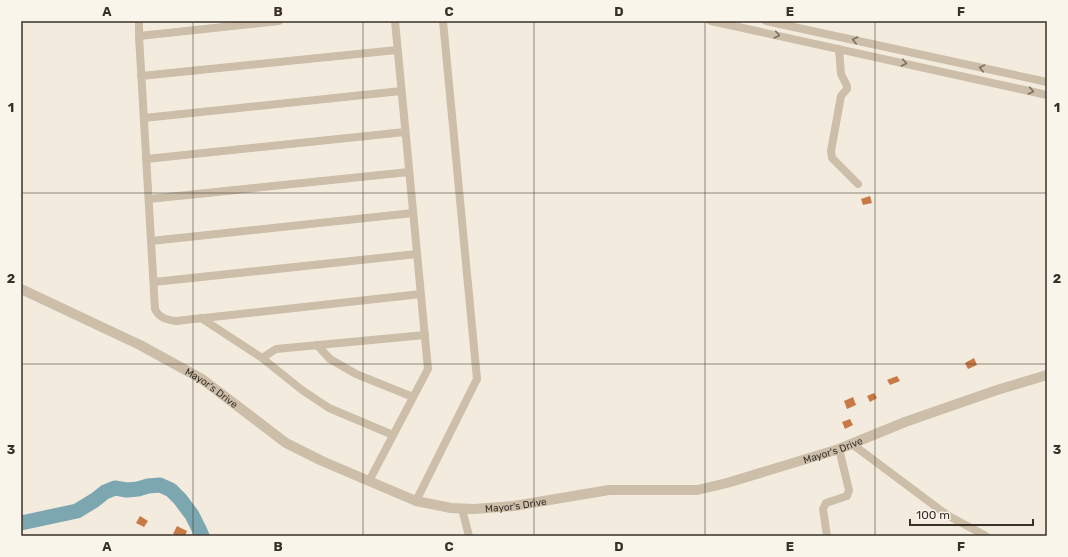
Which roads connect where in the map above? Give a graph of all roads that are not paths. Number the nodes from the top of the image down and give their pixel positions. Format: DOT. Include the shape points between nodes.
graph roads {
  1 [pos="139,21"];
  2 [pos="279,21"];
  3 [pos="395,21"];
  4 [pos="443,21"];
  5 [pos="711,21"];
  6 [pos="756,21"];
  7 [pos="766,21"];
  8 [pos="757,31"];
  9 [pos="139,36"];
  10 [pos="839,49"];
  11 [pos="397,50"];
  12 [pos="141,76"];
  13 [pos="1047,82"];
  14 [pos="401,91"];
  15 [pos="1047,95"];
  16 [pos="144,118"];
  17 [pos="405,132"];
  18 [pos="146,158"];
  19 [pos="409,172"];
  20 [pos="858,184"];
  21 [pos="149,199"];
  22 [pos="413,213"];
  23 [pos="151,241"];
  24 [pos="417,254"];
  25 [pos="154,282"];
  26 [pos="21,289"];
  27 [pos="421,294"];
  28 [pos="201,318"];
  29 [pos="425,335"];
  30 [pos="317,345"];
  31 [pos="262,358"];
  32 [pos="1047,375"];
  33 [pos="413,397"];
  34 [pos="393,435"];
  35 [pos="852,444"];
  36 [pos="839,449"];
  37 [pos="369,481"];
  38 [pos="416,501"];
  39 [pos="462,509"];
  40 [pos="469,536"];
  41 [pos="827,536"];
  42 [pos="986,536"];
  1 -- 9 [label="street"];
  2 -- 9 [label="street"];
  3 -- 11 [label="street"];
  4 -- 38 [label="street" via="477,379"];
  5 -- 8 [label="street"];
  6 -- 8 [label="street"];
  7 -- 8 [label="street"];
  13 -- 7 [label="street, one-way"];
  8 -- 10 [label="street, one-way"];
  9 -- 12 [label="street"];
  10 -- 15 [label="street, one-way"];
  10 -- 20 [label="street" via="847,89 840,96 831,151 832,158"];
  11 -- 12 [label="street"];
  11 -- 14 [label="street"];
  12 -- 16 [label="street"];
  14 -- 16 [label="street"];
  14 -- 17 [label="street"];
  16 -- 18 [label="street"];
  17 -- 18 [label="street"];
  17 -- 19 [label="street"];
  18 -- 21 [label="street"];
  19 -- 21 [label="street"];
  19 -- 22 [label="street"];
  21 -- 23 [label="street"];
  22 -- 23 [label="street"];
  22 -- 24 [label="street"];
  23 -- 25 [label="street"];
  24 -- 25 [label="street"];
  24 -- 27 [label="street"];
  25 -- 28 [label="street" via="157,314 176,321"];
  26 -- 37 [label="street, Mayor's Drive" via="140,345 202,379 286,443"];
  27 -- 28 [label="street"];
  27 -- 29 [label="street"];
  28 -- 31 [label="street"];
  29 -- 30 [label="street"];
  29 -- 33 [label="street" via="428,369"];
  30 -- 31 [label="street" via="276,349"];
  30 -- 33 [label="street" via="330,359 356,374"];
  31 -- 34 [label="street" via="329,408"];
  32 -- 35 [label="street, Mayor's Drive" via="920,417"];
  33 -- 34 [label="street"];
  34 -- 37 [label="street"];
  35 -- 36 [label="street, Mayor's Drive"];
  35 -- 42 [label="street" via="947,515"];
  36 -- 39 [label="street, Mayor's Drive" via="697,490 609,490 514,506"];
  36 -- 41 [label="street" via="849,490 847,496 824,506"];
  37 -- 38 [label="street, Mayor's Drive"];
  38 -- 39 [label="street, Mayor's Drive"];
  39 -- 40 [label="street"];
}
